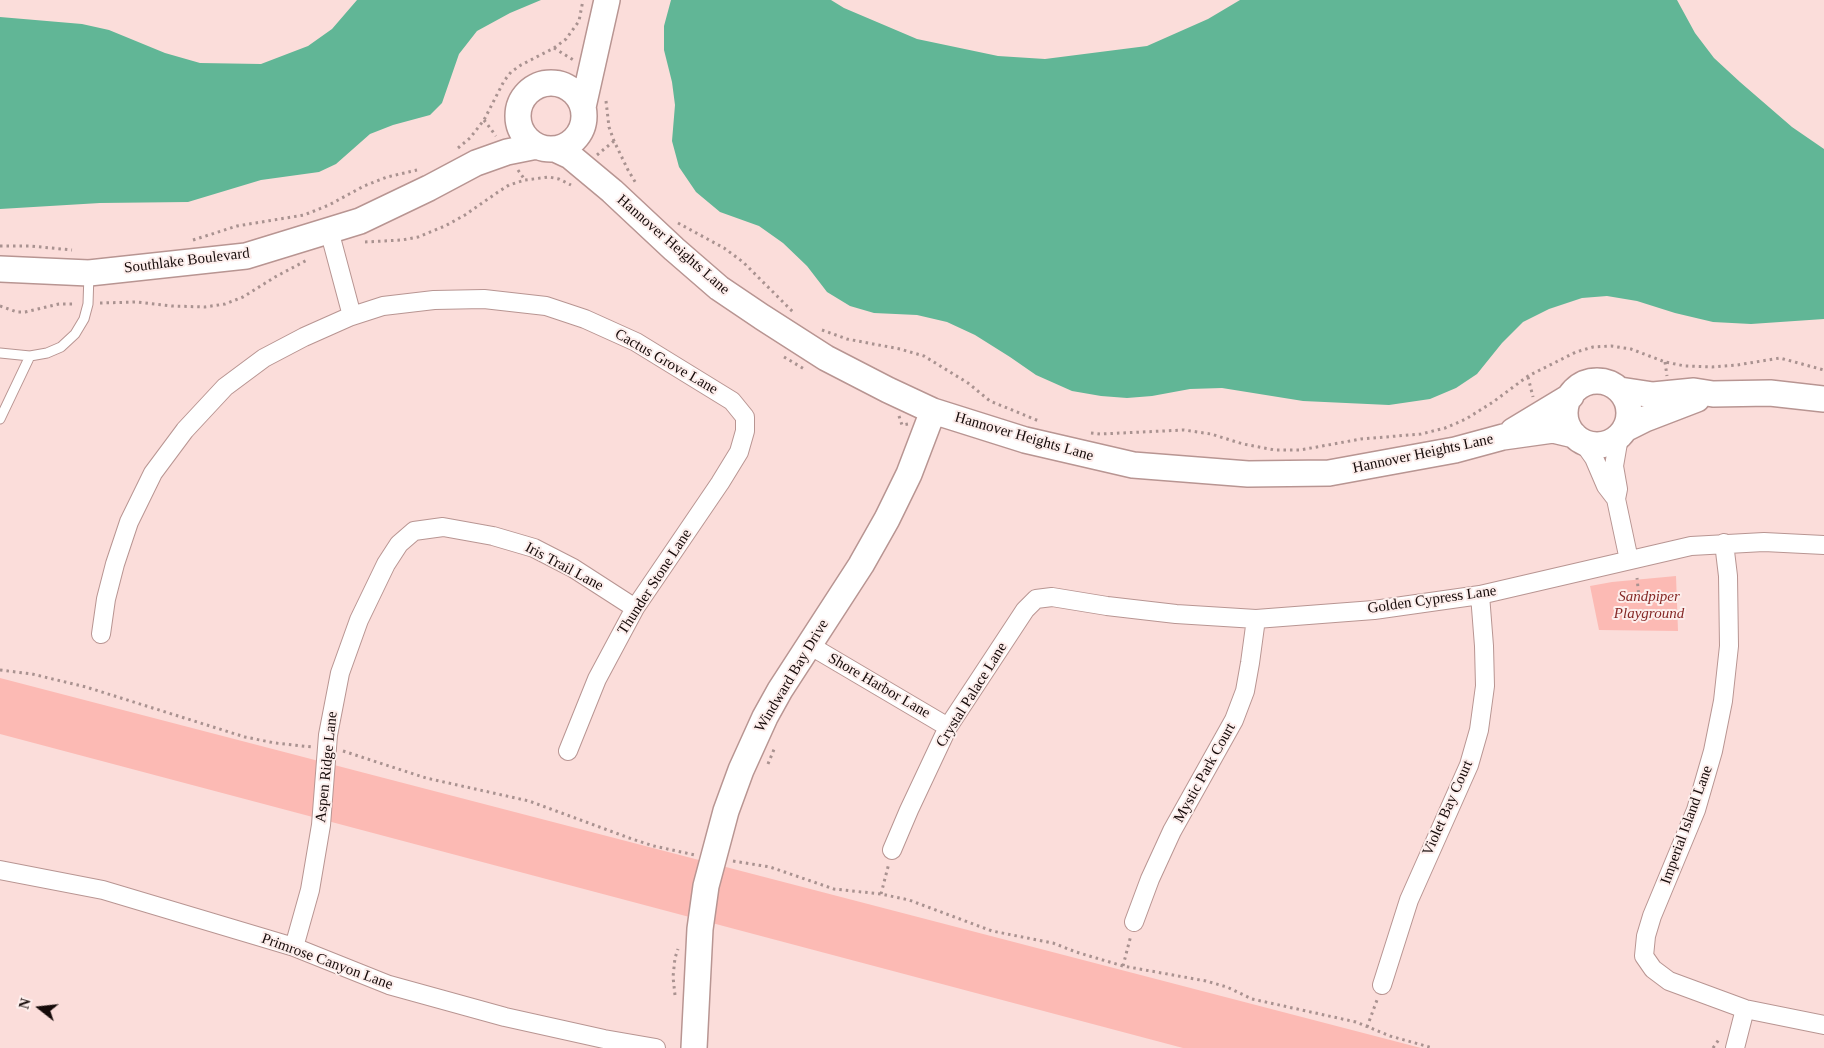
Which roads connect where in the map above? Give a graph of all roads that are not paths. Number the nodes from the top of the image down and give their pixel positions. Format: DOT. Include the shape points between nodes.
graph roads {
  1 [pos="606,0"];
  2 [pos="600,32"];
  3 [pos="552,83"];
  4 [pos="518,117"];
  5 [pos="583,117"];
  6 [pos="546,148"];
  7 [pos="476,163"];
  8 [pos="612,191"];
  9 [pos="330,230"];
  10 [pos="0,269"];
  11 [pos="90,273"];
  12 [pos="352,316"];
  13 [pos="0,353"];
  14 [pos="30,356"];
  15 [pos="1620,390"];
  16 [pos="1713,394"];
  17 [pos="1571,396"];
  18 [pos="1824,399"];
  19 [pos="933,411"];
  20 [pos="744,417"];
  21 [pos="0,419"];
  22 [pos="1622,433"];
  23 [pos="1502,437"];
  24 [pos="1578,438"];
  25 [pos="1616,500"];
  26 [pos="1724,543"];
  27 [pos="1824,545"];
  28 [pos="1629,560"];
  29 [pos="386,564"];
  30 [pos="1480,595"];
  31 [pos="1036,600"];
  32 [pos="634,608"];
  33 [pos="1256,618"];
  34 [pos="101,634"];
  35 [pos="809,645"];
  36 [pos="948,727"];
  37 [pos="568,751"];
  38 [pos="892,850"];
  39 [pos="0,870"];
  40 [pos="1134,922"];
  41 [pos="294,947"];
  42 [pos="1382,985"];
  43 [pos="1745,1009"];
  44 [pos="1824,1024"];
  45 [pos="656,1048"];
  46 [pos="694,1048"];
  47 [pos="1735,1048"];
  1 -- 2 [label="street, Southlake Boulevard"];
  2 -- 3 [label="street, Southlake Boulevard" via="572,69"];
  2 -- 5 [label="street, Southlake Boulevard"];
  3 -- 4 [label="street, Southlake Boulevard" via="528,93"];
  3 -- 5 [label="street" via="562,85 578,97"];
  4 -- 6 [label="street" via="519,126 529,141"];
  4 -- 7 [label="street, Southlake Boulevard" via="508,132"];
  5 -- 6 [label="street, Southlake Boulevard" via="572,142"];
  5 -- 8 [label="street, Hannover Heights Lane" via="594,157"];
  6 -- 7 [label="street, Southlake Boulevard" via="507,152"];
  6 -- 8 [label="street, Hannover Heights Lane" via="570,156"];
  7 -- 9 [label="street, Southlake Boulevard" via="360,221"];
  8 -- 19 [label="street, Hannover Heights Lane" via="712,282 754,313 826,358"];
  9 -- 11 [label="street, Southlake Boulevard" via="246,256"];
  9 -- 12 [label="street"];
  10 -- 11 [label="street, Southlake Boulevard"];
  11 -- 14 [label="lane" via="88,304 76,334 47,353"];
  12 -- 20 [label="street, Cactus Grove Lane" via="383,306 434,300 484,299 546,306 636,342 732,401"];
  12 -- 34 [label="street, Cactus Grove Lane" via="264,358 225,387 185,430 154,473 129,522 106,599"];
  13 -- 14 [label="lane"];
  14 -- 21 [label="lane"];
  15 -- 16 [label="street, Hannover Heights Lane" via="1653,395 1694,391"];
  15 -- 17 [label="street, Hannover Heights Lane" via="1599,381 1588,382"];
  15 -- 22 [label="street" via="1629,410 1629,420"];
  16 -- 18 [label="street, Hannover Heights Lane" via="1770,392"];
  16 -- 22 [label="street, Hannover Heights Lane" via="1662,412"];
  17 -- 23 [label="street, Hannover Heights Lane"];
  17 -- 24 [label="street" via="1566,406 1566,417 1568,427"];
  19 -- 23 [label="street, Hannover Heights Lane" via="1025,440 1133,466 1248,474 1329,473 1455,450"];
  19 -- 35 [label="street, Windward Bay Drive" via="887,519"];
  20 -- 32 [label="street, Thunder Stone Lane" via="745,431 739,452"];
  22 -- 24 [label="street, Hannover Heights Lane" via="1601,445 1591,445"];
  22 -- 25 [label="street" via="1614,466 1618,489"];
  23 -- 24 [label="street, Hannover Heights Lane" via="1553,430"];
  24 -- 25 [label="street" via="1594,458"];
  25 -- 28 [label="street"];
  26 -- 27 [label="street, Golden Cypress Lane"];
  26 -- 28 [label="street, Golden Cypress Lane" via="1691,546"];
  26 -- 43 [label="street, Imperial Island Lane" via="1729,646 1714,751 1696,810 1652,916 1644,956 1653,969 1669,981"];
  28 -- 30 [label="street, Golden Cypress Lane"];
  29 -- 32 [label="street, Iris Trail Lane" via="399,544 414,531 443,527 534,548 573,568"];
  29 -- 41 [label="street, Aspen Ridge Lane" via="359,620 340,673 328,735 321,825 310,890"];
  30 -- 33 [label="street, Golden Cypress Lane" via="1374,610"];
  30 -- 42 [label="street, Violet Bay Court" via="1485,686 1479,730 1469,765 1409,900"];
  31 -- 33 [label="street, Golden Cypress Lane" via="1052,597 1176,614"];
  31 -- 36 [label="street, Crystal Palace Lane" via="1025,610"];
  32 -- 37 [label="street, Thunder Stone Lane" via="597,679"];
  33 -- 40 [label="street, Mystic Park Court" via="1245,691 1234,720 1172,831"];
  35 -- 36 [label="street, Shore Harbor Lane"];
  35 -- 46 [label="street, Windward Bay Drive" via="780,690 754,740 715,848 700,929"];
  36 -- 38 [label="street, Crystal Palace Lane"];
  39 -- 41 [label="street, Primrose Canyon Lane" via="103,890"];
  41 -- 45 [label="street, Primrose Canyon Lane" via="389,985 495,1015"];
  43 -- 44 [label="street"];
  43 -- 47 [label="street"];
}
